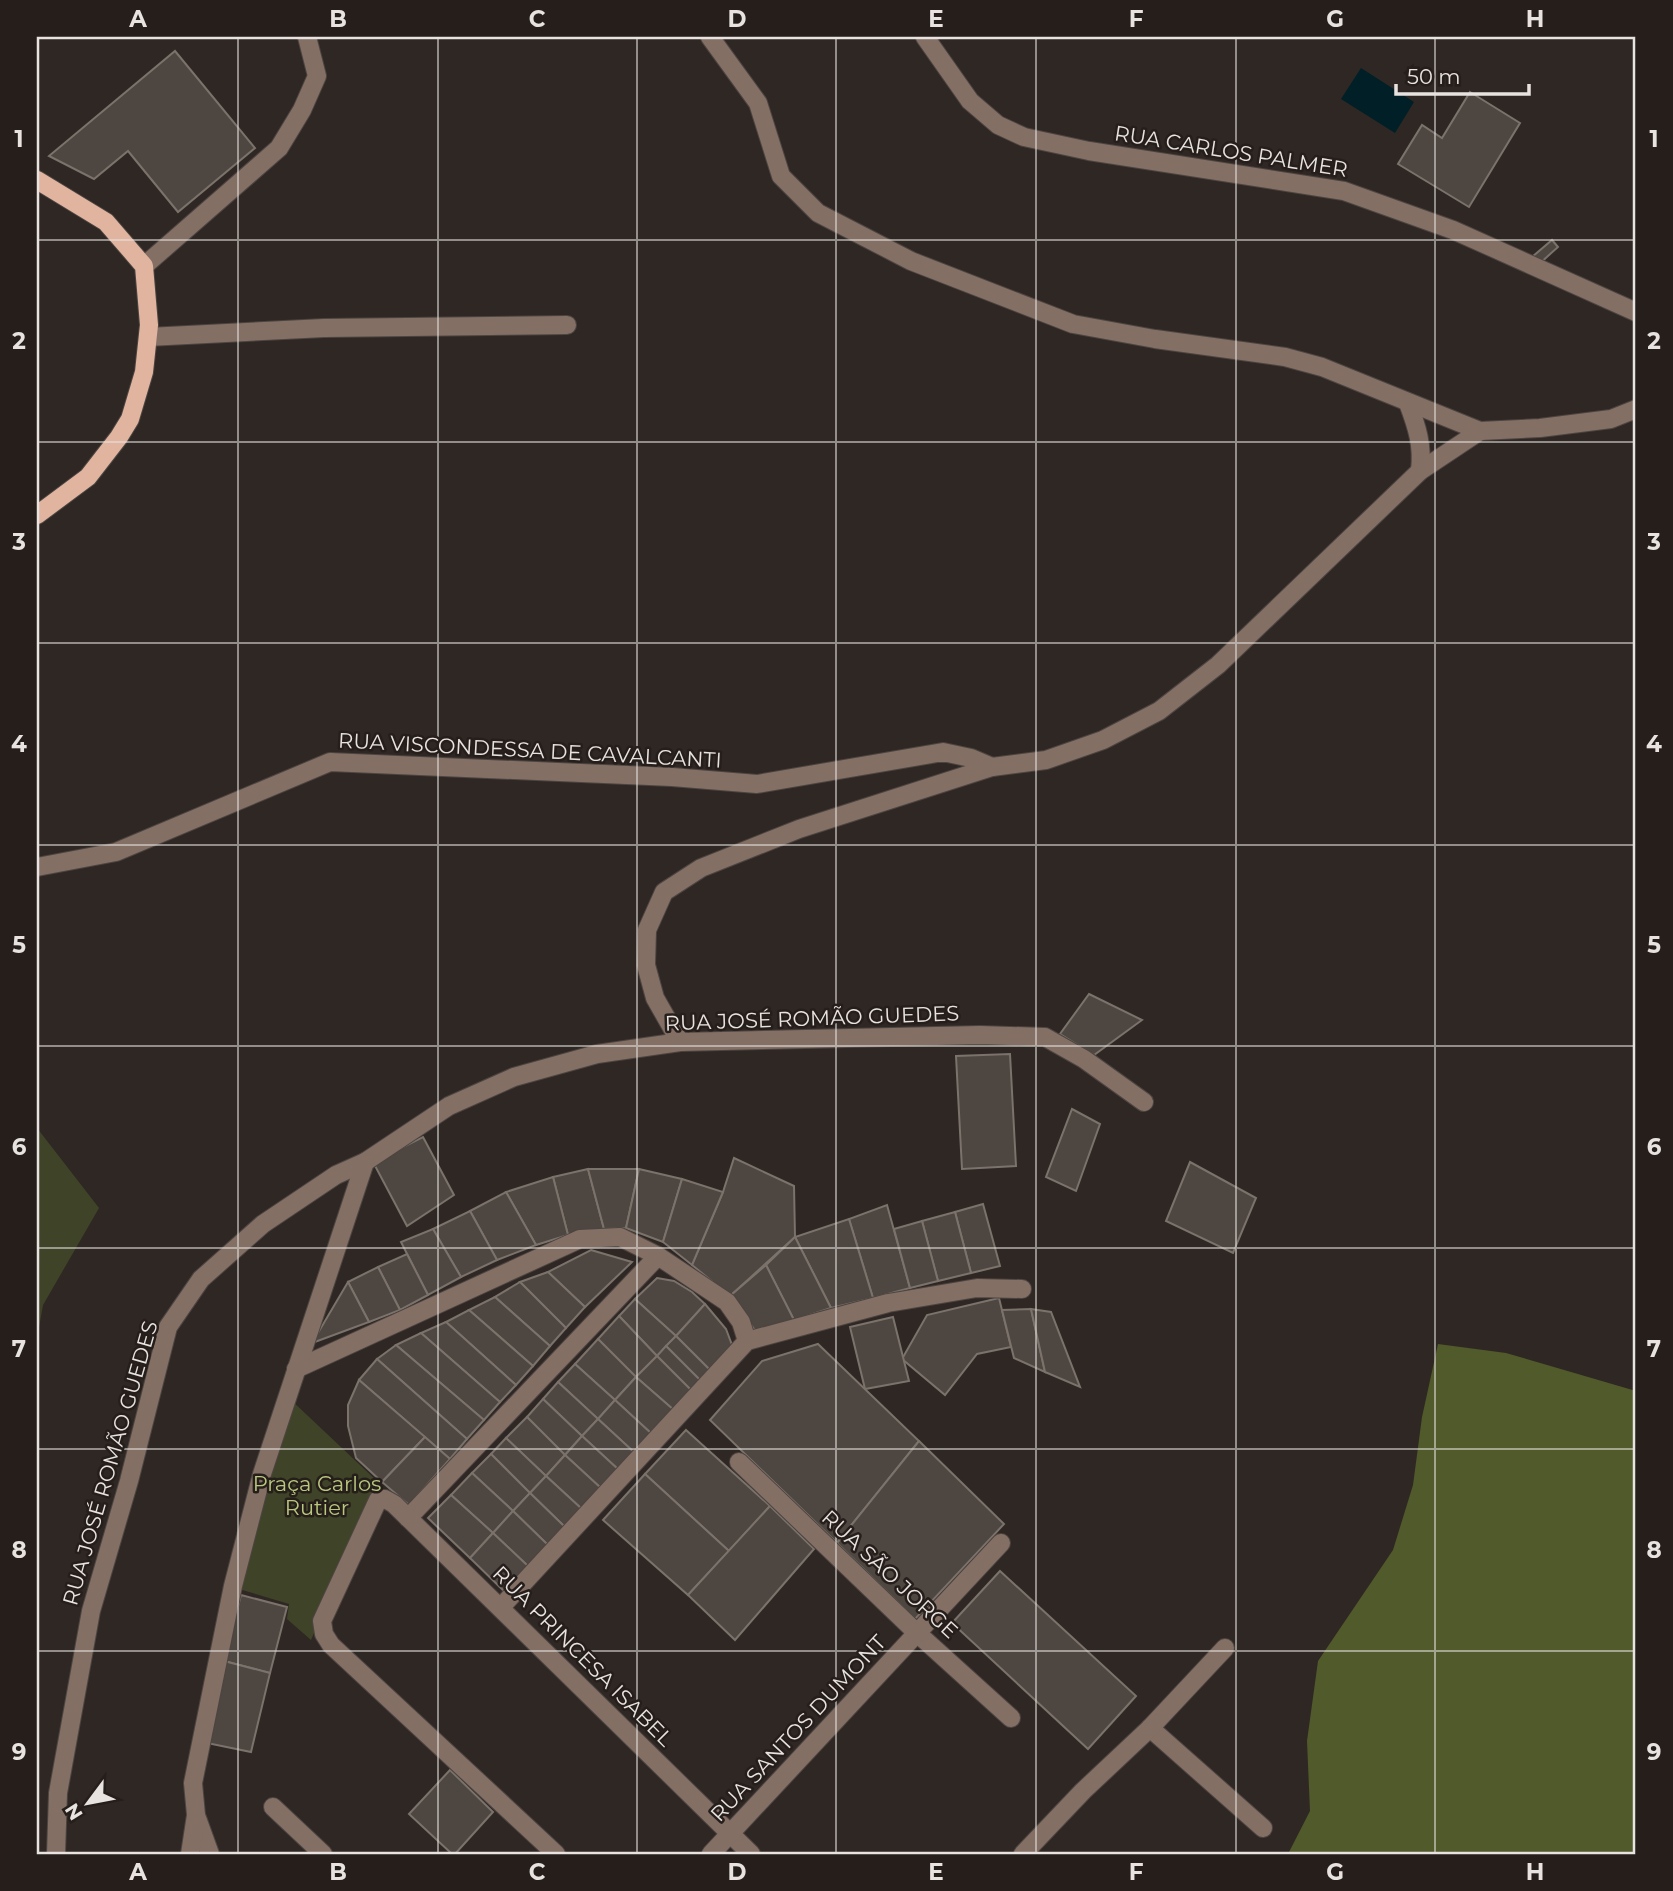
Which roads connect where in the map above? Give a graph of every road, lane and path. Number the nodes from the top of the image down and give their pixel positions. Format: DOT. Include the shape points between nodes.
graph roads {
  1 [pos="307,37"];
  2 [pos="710,37"];
  3 [pos="925,37"];
  4 [pos="37,180"];
  5 [pos="144,267"];
  6 [pos="1636,313"];
  7 [pos="567,325"];
  8 [pos="148,337"];
  9 [pos="1408,403"];
  10 [pos="1636,409"];
  11 [pos="1480,431"];
  12 [pos="1420,471"];
  13 [pos="37,515"];
  14 [pos="992,767"];
  15 [pos="37,867"];
  16 [pos="680,1042"];
  17 [pos="1144,1102"];
  18 [pos="365,1162"];
  19 [pos="658,1256"];
  20 [pos="1022,1289"];
  21 [pos="747,1341"];
  22 [pos="296,1369"];
  23 [pos="739,1462"];
  24 [pos="408,1518"];
  25 [pos="1001,1543"];
  26 [pos="501,1607"];
  27 [pos="917,1633"];
  28 [pos="1225,1648"];
  29 [pos="1011,1718"];
  30 [pos="1150,1728"];
  31 [pos="272,1807"];
  32 [pos="196,1815"];
  33 [pos="1263,1828"];
  34 [pos="730,1834"];
  35 [pos="56,1854"];
  36 [pos="190,1854"];
  37 [pos="210,1854"];
  38 [pos="323,1854"];
  39 [pos="556,1854"];
  40 [pos="711,1854"];
  41 [pos="751,1854"];
  42 [pos="1023,1854"];
  1 -- 5 [label="street" via="317,76 279,148"];
  2 -- 9 [label="street" via="758,103 781,176 818,213 911,261 1073,324 1285,356"];
  3 -- 6 [label="street, RUA CARLOS PALMER" via="970,101 998,125 1024,137 1344,191 1453,230"];
  4 -- 5 [label="main road" via="106,222"];
  5 -- 8 [label="main road"];
  7 -- 8 [label="street" via="324,328"];
  8 -- 13 [label="main road" via="144,372 130,419 119,437 88,477"];
  9 -- 11 [label="street"];
  9 -- 12 [label="street" via="1422,450"];
  10 -- 11 [label="street" via="1611,419"];
  11 -- 12 [label="street"];
  12 -- 14 [label="street" via="1218,665 1159,711 1103,740 1046,760"];
  14 -- 15 [label="street, RUA VISCONDESSA DE CAVALCANTI" via="943,752 757,784 330,762 116,852"];
  14 -- 16 [label="street" via="743,849 701,867 664,892 647,930 646,965 655,998"];
  16 -- 17 [label="street, RUA JOSÉ ROMÃO GUEDES" via="1045,1037"];
  16 -- 18 [label="street, RUA JOSÉ ROMÃO GUEDES" via="597,1054 514,1077 449,1106"];
  18 -- 22 [label="street"];
  18 -- 35 [label="street, RUA JOSÉ ROMÃO GUEDES" via="336,1175 263,1224 201,1279 168,1327 92,1611 58,1793"];
  19 -- 21 [label="street" via="727,1302"];
  19 -- 22 [label="street" via="621,1237 580,1239"];
  19 -- 24 [label="street"];
  20 -- 21 [label="street" via="977,1288 888,1303"];
  21 -- 26 [label="street"];
  22 -- 32 [label="street" via="233,1586 193,1783"];
  23 -- 27 [label="street, RUA SÃO JORGE"];
  24 -- 26 [label="street, RUA PRINCESA ISABEL"];
  24 -- 39 [label="street, RUA PRINCESA ISABEL" via="394,1504 378,1500 322,1621 324,1634"];
  25 -- 27 [label="street, RUA SANTOS DUMONT"];
  26 -- 34 [label="street, RUA PRINCESA ISABEL"];
  27 -- 29 [label="street, RUA SÃO JORGE"];
  27 -- 34 [label="street, RUA SANTOS DUMONT"];
  28 -- 30 [label="street"];
  30 -- 33 [label="street"];
  30 -- 42 [label="street"];
  31 -- 38 [label="street"];
  32 -- 36 [label="street"];
  32 -- 37 [label="street"];
  34 -- 40 [label="street, RUA SANTOS DUMONT"];
  34 -- 41 [label="street, RUA PRINCESA ISABEL"];
}
